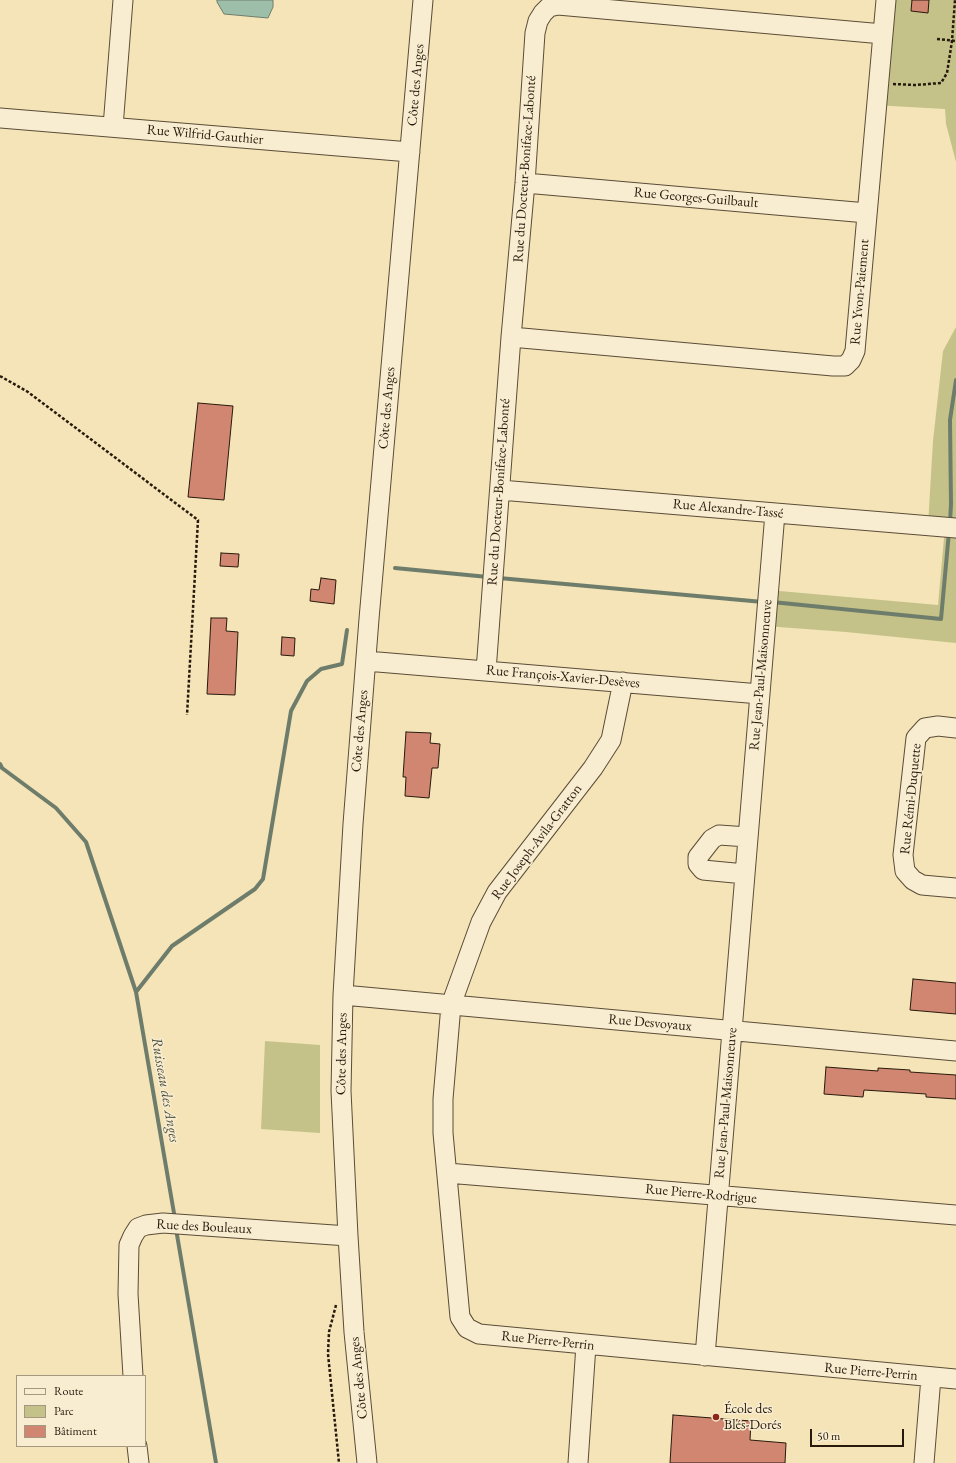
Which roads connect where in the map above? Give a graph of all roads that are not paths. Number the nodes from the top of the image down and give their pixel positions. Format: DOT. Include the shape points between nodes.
graph roads {
  1 [pos="123,0"];
  2 [pos="424,0"];
  3 [pos="886,0"];
  4 [pos="883,34"];
  5 [pos="0,118"];
  6 [pos="113,127"];
  7 [pos="410,152"];
  8 [pos="525,183"];
  9 [pos="867,213"];
  10 [pos="511,337"];
  11 [pos="500,490"];
  12 [pos="775,512"];
  13 [pos="956,528"];
  14 [pos="366,661"];
  15 [pos="486,671"];
  16 [pos="623,682"];
  17 [pos="760,694"];
  18 [pos="956,728"];
  19 [pos="748,837"];
  20 [pos="745,874"];
  21 [pos="956,888"];
  22 [pos="343,995"];
  23 [pos="451,1005"];
  24 [pos="732,1031"];
  25 [pos="956,1051"];
  26 [pos="447,1173"];
  27 [pos="718,1196"];
  28 [pos="956,1215"];
  29 [pos="348,1236"];
  30 [pos="586,1345"];
  31 [pos="705,1356"];
  32 [pos="133,1375"];
  33 [pos="931,1377"];
  34 [pos="956,1380"];
  35 [pos="137,1447"];
  36 [pos="139,1463"];
  37 [pos="367,1463"];
  38 [pos="578,1463"];
  39 [pos="924,1463"];
  1 -- 6 [label="street"];
  2 -- 7 [label="street, Côte des Anges"];
  3 -- 4 [label="street, Rue Yvon-Paiement"];
  4 -- 8 [label="street, Rue du Docteur-Boniface-Labonté" via="558,5 549,7 538,21 535,33"];
  4 -- 9 [label="street, Rue Yvon-Paiement"];
  5 -- 6 [label="street, Rue Wilfrid-Gauthier"];
  6 -- 7 [label="street, Rue Wilfrid-Gauthier"];
  7 -- 14 [label="street, Côte des Anges"];
  8 -- 9 [label="street, Rue Georges-Guilbault"];
  8 -- 10 [label="street, Rue du Docteur-Boniface-Labonté"];
  9 -- 10 [label="street, Rue Yvon-Paiement" via="855,351 845,366"];
  10 -- 11 [label="street, Rue du Docteur-Boniface-Labonté"];
  11 -- 12 [label="street, Rue Alexandre-Tassé"];
  11 -- 15 [label="street, Rue du Docteur-Boniface-Labonté"];
  12 -- 13 [label="street, Rue Alexandre-Tassé"];
  12 -- 17 [label="street, Rue Jean-Paul-Maisonneuve"];
  14 -- 15 [label="street, Rue François-Xavier-Desèves"];
  14 -- 22 [label="street, Côte des Anges"];
  15 -- 16 [label="street, Rue François-Xavier-Desèves"];
  16 -- 17 [label="street, Rue François-Xavier-Desèves"];
  16 -- 23 [label="street, Rue Joseph-Avila-Gratton" via="611,740 593,768 497,892 481,922"];
  17 -- 19 [label="street, Rue Jean-Paul-Maisonneuve"];
  18 -- 21 [label="street, Rue Rémi-Duquette" via="925,728 916,738 903,855 905,871 913,880 922,885"];
  19 -- 20 [label="street, Rue Jean-Paul-Maisonneuve"];
  19 -- 20 [label="street" via="719,835 712,839 698,857 698,864 703,870"];
  20 -- 24 [label="street, Rue Jean-Paul-Maisonneuve"];
  22 -- 23 [label="street, Rue Desvoyaux"];
  22 -- 29 [label="street, Côte des Anges" via="341,1091"];
  23 -- 24 [label="street, Rue Desvoyaux"];
  23 -- 26 [label="street, Rue Pierre-Perrin" via="443,1099"];
  24 -- 25 [label="street, Rue Desvoyaux"];
  24 -- 27 [label="street, Rue Jean-Paul-Maisonneuve"];
  26 -- 27 [label="street, Rue Pierre-Rodrigue"];
  26 -- 30 [label="street, Rue Pierre-Perrin" via="460,1317 467,1328 479,1334"];
  27 -- 28 [label="street, Rue Pierre-Rodrigue"];
  27 -- 31 [label="street, Rue Jean-Paul-Maisonneuve"];
  29 -- 32 [label="street, Rue des Bouleaux" via="163,1223 146,1224 138,1228 129,1245 128,1294"];
  29 -- 37 [label="street, Côte des Anges" via="354,1332"];
  30 -- 31 [label="street, Rue Pierre-Perrin"];
  30 -- 38 [label="street"];
  31 -- 33 [label="street, Rue Pierre-Perrin"];
  33 -- 34 [label="street, Rue Pierre-Perrin"];
  33 -- 39 [label="street"];
  35 -- 36 [label="street"];
}
